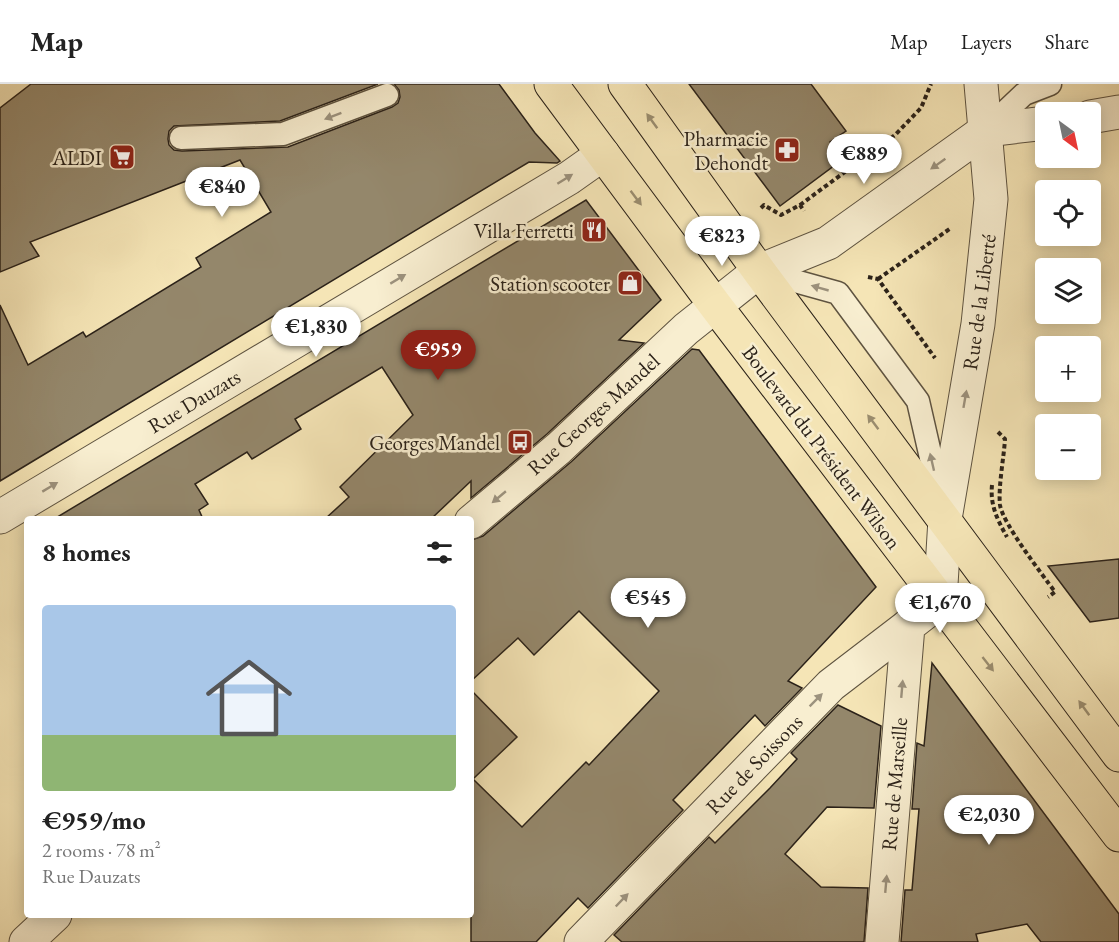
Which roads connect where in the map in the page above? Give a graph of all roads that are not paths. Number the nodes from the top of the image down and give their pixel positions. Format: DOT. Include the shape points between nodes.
graph roads {
  1 [pos="550,84"];
  2 [pos="625,84"];
  3 [pos="981,84"];
  4 [pos="1050,84"];
  5 [pos="387,95"];
  6 [pos="1119,112"];
  7 [pos="1101,115"];
  8 [pos="1035,124"];
  9 [pos="986,130"];
  10 [pos="181,138"];
  11 [pos="603,154"];
  12 [pos="759,271"];
  13 [pos="715,305"];
  14 [pos="0,517"];
  15 [pos="474,519"];
  16 [pos="945,519"];
  17 [pos="939,601"];
  18 [pos="908,626"];
  19 [pos="1119,755"];
  20 [pos="1119,836"];
  21 [pos="52,918"];
  22 [pos="26,942"];
  23 [pos="582,942"];
  24 [pos="882,942"];
  1 -- 11 [label="main road, Boulevard du Président Wilson"];
  12 -- 2 [label="main road, one-way"];
  3 -- 9 [label="street, Rue de la Liberté"];
  4 -- 9 [label="lane" via="1024,94"];
  5 -- 10 [label="lane, one-way" via="284,135"];
  6 -- 7 [label="street"];
  8 -- 9 [label="street"];
  9 -- 12 [label="street, Rue Georges Mandel, one-way" via="828,243"];
  16 -- 9 [label="street, Rue de la Liberté, one-way" via="978,324 988,233 991,199"];
  11 -- 13 [label="main road, Boulevard du Président Wilson, one-way"];
  14 -- 11 [label="street, Rue Dauzats, one-way" via="559,184"];
  12 -- 13 [label="street, Rue Georges Mandel"];
  16 -- 12 [label="main road, one-way"];
  16 -- 12 [label="lane, one-way" via="918,401 837,293"];
  13 -- 15 [label="street, Rue Georges Mandel, one-way" via="559,448"];
  13 -- 17 [label="main road, Boulevard du Président Wilson"];
  16 -- 17 [label="street, Rue de la Liberté"];
  19 -- 16 [label="main road, one-way"];
  17 -- 18 [label="street, Rue de Soissons"];
  17 -- 20 [label="main road, Boulevard du Président Wilson, one-way"];
  23 -- 18 [label="street, Rue de Soissons, one-way" via="831,685"];
  24 -- 18 [label="street, Rue de Marseille, one-way"];
  21 -- 22 [label="street"];
}
